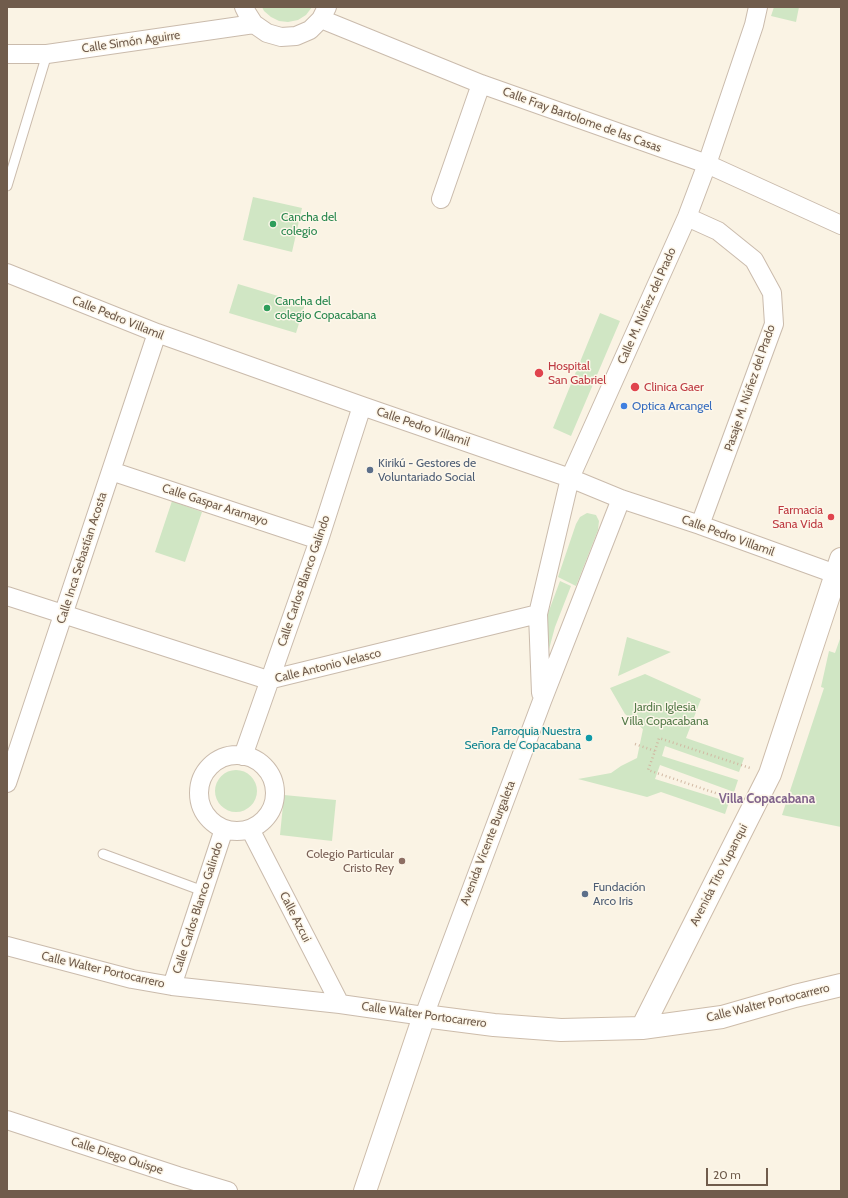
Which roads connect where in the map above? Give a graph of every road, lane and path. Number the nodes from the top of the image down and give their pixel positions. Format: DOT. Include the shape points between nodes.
graph roads {
  1 [pos="244,7"];
  2 [pos="758,7"];
  3 [pos="324,13"];
  4 [pos="254,24"];
  5 [pos="7,54"];
  6 [pos="47,54"];
  7 [pos="481,84"];
  8 [pos="707,164"];
  9 [pos="7,186"];
  10 [pos="441,200"];
  11 [pos="687,217"];
  12 [pos="841,225"];
  13 [pos="7,273"];
  14 [pos="156,333"];
  15 [pos="362,406"];
  16 [pos="111,470"];
  17 [pos="570,478"];
  18 [pos="621,499"];
  19 [pos="700,525"];
  20 [pos="319,540"];
  21 [pos="839,570"];
  22 [pos="7,596"];
  23 [pos="63,613"];
  24 [pos="538,614"];
  25 [pos="268,680"];
  26 [pos="542,701"];
  27 [pos="635,744"];
  28 [pos="655,750"];
  29 [pos="242,756"];
  30 [pos="770,774"];
  31 [pos="7,783"];
  32 [pos="755,806"];
  33 [pos="224,829"];
  34 [pos="250,829"];
  35 [pos="103,854"];
  36 [pos="203,891"];
  37 [pos="7,946"];
  38 [pos="841,985"];
  39 [pos="172,986"];
  40 [pos="340,1004"];
  41 [pos="424,1016"];
  42 [pos="642,1028"];
  43 [pos="7,1120"];
  44 [pos="175,1184"];
  45 [pos="228,1191"];
  46 [pos="365,1191"];
  1 -- 4 [label="street"];
  2 -- 8 [label="street, Calle M. Núñez del Prado"];
  3 -- 4 [label="street" via="310,30 296,36 281,37 267,33"];
  3 -- 7 [label="street, Calle Fray Bartolome de las Casas"];
  4 -- 6 [label="street, Calle Simón Aguirre"];
  5 -- 6 [label="street, Calle Simón Aguirre"];
  6 -- 9 [label="lane"];
  7 -- 8 [label="street, Calle Fray Bartolome de las Casas"];
  7 -- 10 [label="street"];
  8 -- 11 [label="street, Calle M. Núñez del Prado"];
  8 -- 12 [label="street, Calle Fray Bartolome de las Casas"];
  11 -- 17 [label="street, Calle M. Núñez del Prado"];
  11 -- 19 [label="street, Pasaje M. Núñez del Prado" via="718,231 754,260 772,293 774,324"];
  13 -- 14 [label="street, Calle Pedro Villamil"];
  14 -- 15 [label="street, Calle Pedro Villamil"];
  14 -- 16 [label="street, Calle Inca Sebastían Acosta"];
  15 -- 17 [label="street, Calle Pedro Villamil"];
  15 -- 20 [label="street, Calle Carlos Blanco Galindo"];
  16 -- 20 [label="street, Calle Gaspar Aramayo"];
  16 -- 23 [label="street, Calle Inca Sebastían Acosta"];
  17 -- 18 [label="street, Calle Pedro Villamil"];
  17 -- 24 [label="street, Calle M. Núñez del Prado"];
  18 -- 19 [label="street, Calle Pedro Villamil"];
  18 -- 26 [label="street, Avenida Vicente Burgaleta"];
  19 -- 21 [label="street, Calle Pedro Villamil"];
  20 -- 25 [label="street, Calle Carlos Blanco Galindo"];
  21 -- 30 [label="main road, Avenida Tito Yupanqui"];
  22 -- 23 [label="street, Calle Antonio Velasco"];
  23 -- 25 [label="street, Calle Antonio Velasco"];
  23 -- 31 [label="street, Calle Inca Sebastían Acosta"];
  24 -- 25 [label="street, Calle Antonio Velasco"];
  24 -- 26 [label="street, Calle M. Núñez del Prado"];
  25 -- 29 [label="street, Calle Carlos Blanco Galindo"];
  26 -- 41 [label="street, Avenida Vicente Burgaleta"];
  27 -- 28 [label="path"];
  28 -- 30 [label="path" via="659,738"];
  28 -- 32 [label="path" via="648,770"];
  29 -- 33 [label="street" via="221,758 211,765 200,784 198,795 206,816"];
  29 -- 34 [label="street" via="254,760 264,768 271,778 274,790 274,802 269,814"];
  30 -- 32 [label="main road, Avenida Tito Yupanqui"];
  32 -- 42 [label="main road, Avenida Tito Yupanqui"];
  33 -- 34 [label="street"];
  33 -- 36 [label="street, Calle Carlos Blanco Galindo"];
  34 -- 40 [label="street, Calle Azcui"];
  35 -- 36 [label="lane"];
  36 -- 39 [label="street, Calle Carlos Blanco Galindo"];
  37 -- 39 [label="street, Calle Walter Portocarrero" via="132,979"];
  38 -- 42 [label="main road, Calle Walter Portocarrero" via="722,1017"];
  39 -- 40 [label="street, Calle Walter Portocarrero"];
  40 -- 41 [label="street, Calle Walter Portocarrero"];
  41 -- 42 [label="main road, Calle Walter Portocarrero" via="561,1030"];
  41 -- 46 [label="main road, Avenida Vicente Burgaleta"];
  43 -- 44 [label="street, Calle Diego Quispe"];
  44 -- 45 [label="street, Calle Diego Quispe"];
}
